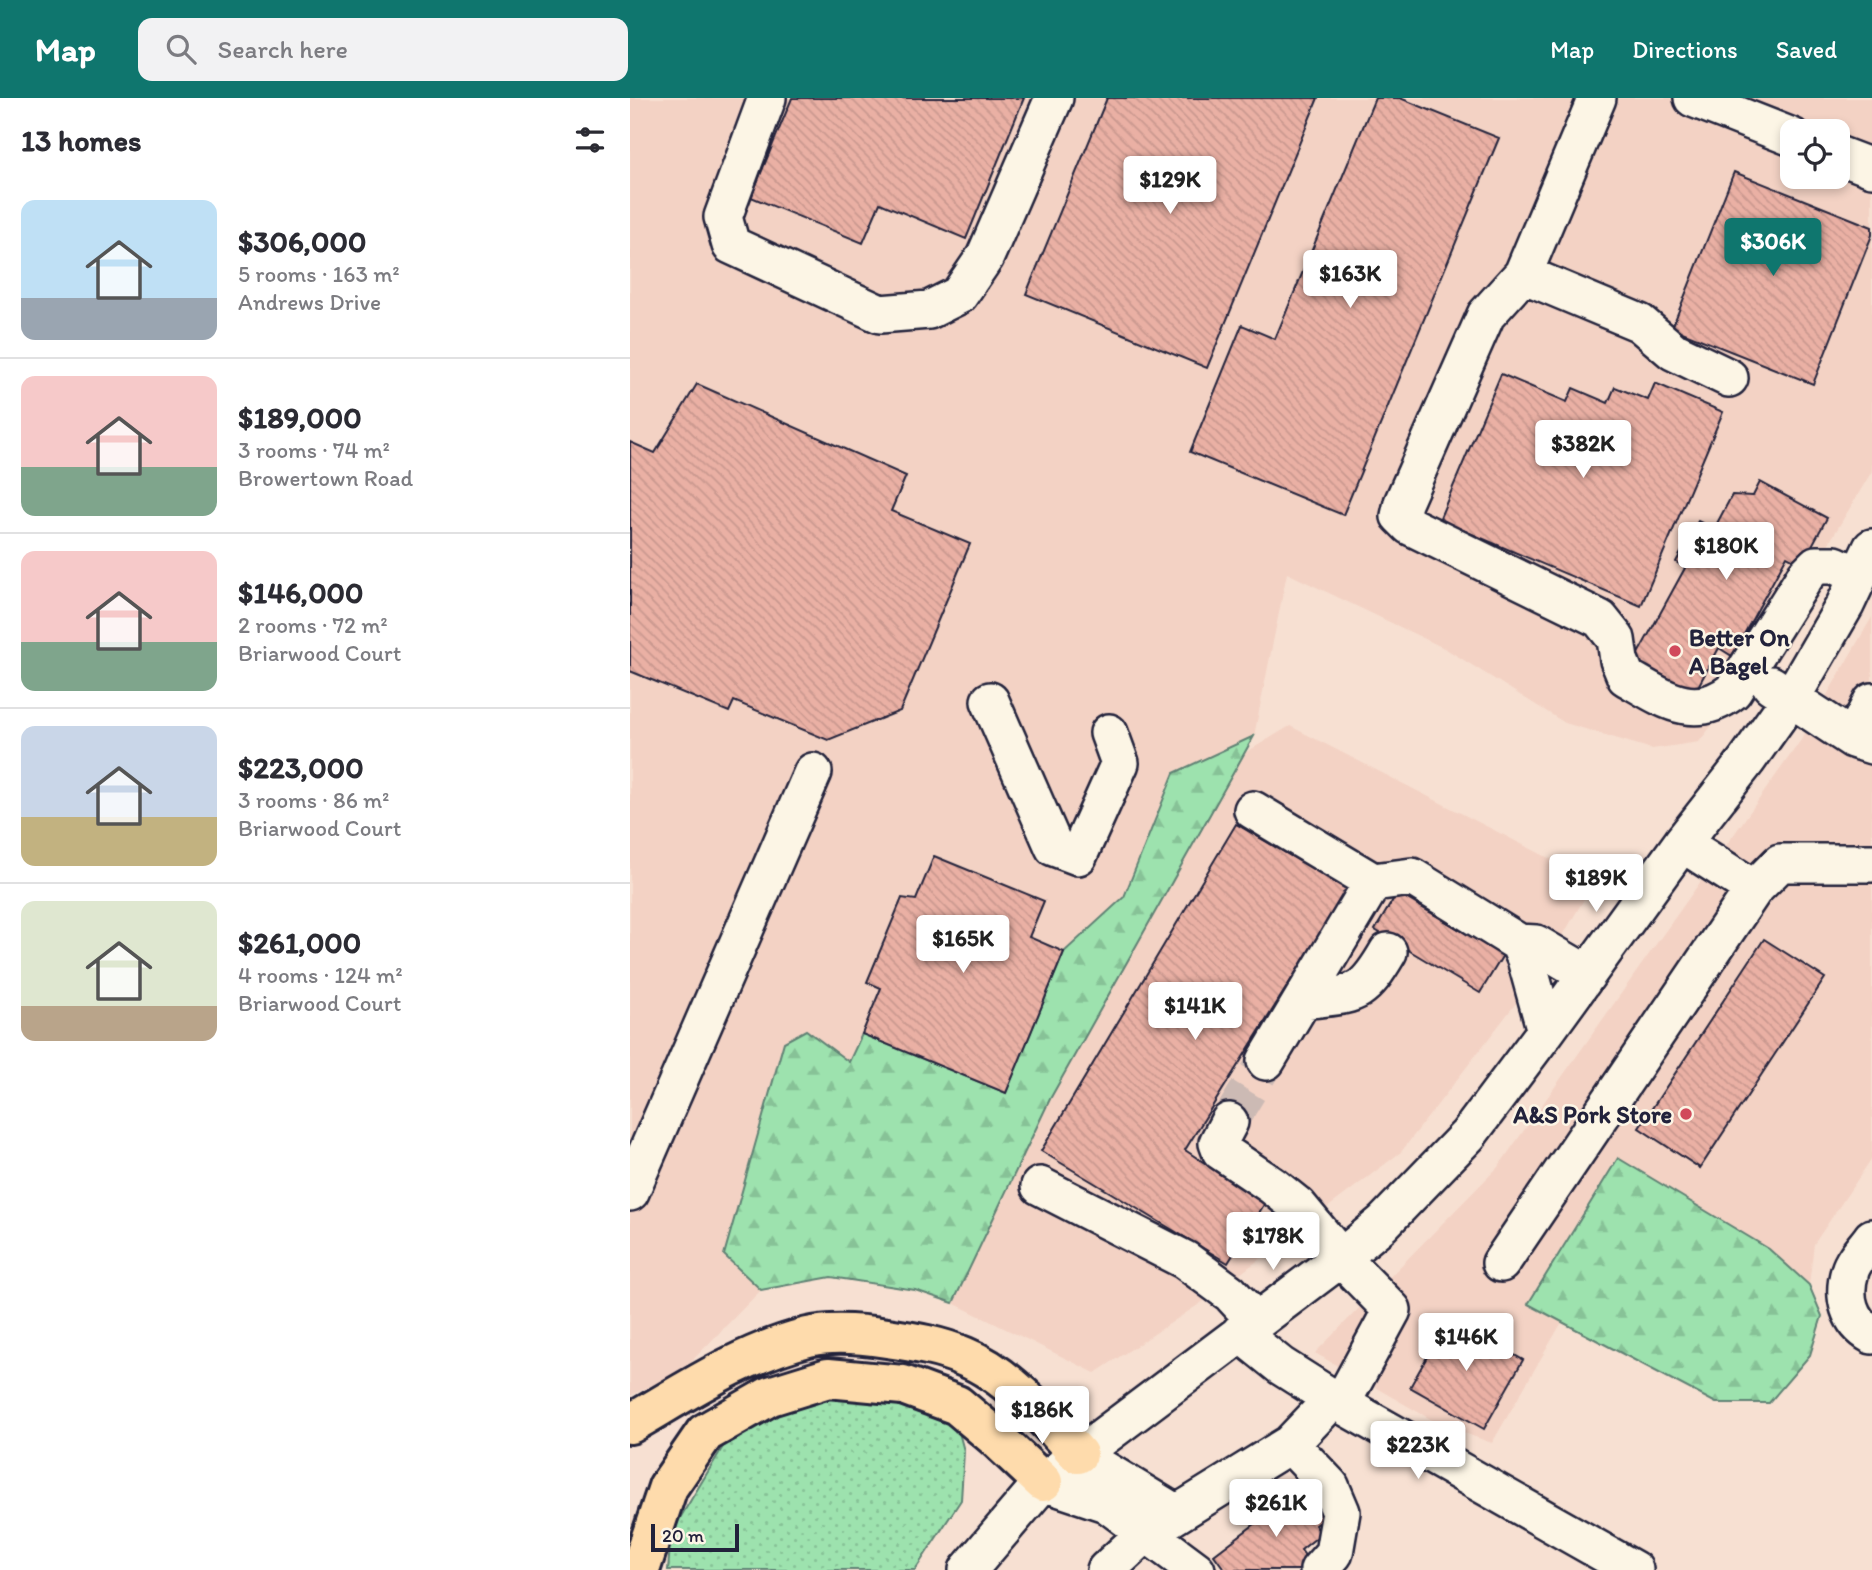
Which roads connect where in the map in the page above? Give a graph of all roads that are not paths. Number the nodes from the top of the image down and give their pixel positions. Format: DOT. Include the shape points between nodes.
graph roads {
  1 [pos="767,98"];
  2 [pos="1054,98"];
  3 [pos="1597,98"];
  4 [pos="1693,98"];
  5 [pos="1780,132"];
  6 [pos="1850,160"];
  7 [pos="1872,168"];
  8 [pos="1523,274"];
  9 [pos="1729,378"];
  10 [pos="1865,562"];
  11 [pos="1747,669"];
  12 [pos="1791,698"];
  13 [pos="990,701"];
  14 [pos="1872,702"];
  15 [pos="1109,733"];
  16 [pos="1863,742"];
  17 [pos="813,772"];
  18 [pos="1253,810"];
  19 [pos="1682,843"];
  20 [pos="1872,863"];
  21 [pos="1373,882"];
  22 [pos="1754,889"];
  23 [pos="1518,943"];
  24 [pos="1388,953"];
  25 [pos="1587,975"];
  26 [pos="1303,1000"];
  27 [pos="1546,1031"];
  28 [pos="1266,1061"];
  29 [pos="1229,1122"];
  30 [pos="1040,1186"];
  31 [pos="630,1192"];
  32 [pos="1872,1238"];
  33 [pos="1341,1258"];
  34 [pos="1501,1263"];
  35 [pos="1248,1327"];
  36 [pos="1872,1335"];
  37 [pos="1337,1401"];
  38 [pos="630,1424"];
  39 [pos="1290,1444"];
  40 [pos="1078,1454"];
  41 [pos="1043,1482"];
  42 [pos="1168,1548"];
  43 [pos="640,1570"];
  44 [pos="968,1570"];
  45 [pos="1106,1570"];
  46 [pos="1319,1570"];
  47 [pos="1634,1570"];
  1 -- 2 [label="street" via="723,217 730,245 880,314 929,310 959,295 985,257"];
  3 -- 8 [label="street"];
  4 -- 5 [label="street"];
  6 -- 7 [label="street"];
  8 -- 9 [label="street" via="1640,323 1673,351"];
  8 -- 11 [label="street" via="1486,315 1400,516 1410,526 1600,619 1616,639 1626,677 1671,703 1697,706 1720,702"];
  10 -- 11 [label="street" via="1816,565"];
  10 -- 12 [label="street"];
  11 -- 12 [label="street"];
  12 -- 16 [label="street"];
  12 -- 19 [label="street"];
  13 -- 15 [label="street" via="1054,847 1078,856 1120,763"];
  14 -- 16 [label="street"];
  17 -- 31 [label="street"];
  18 -- 21 [label="street"];
  19 -- 22 [label="street"];
  19 -- 25 [label="street"];
  20 -- 22 [label="street" via="1780,863"];
  21 -- 23 [label="street" via="1412,877"];
  21 -- 26 [label="street"];
  22 -- 34 [label="street"];
  23 -- 25 [label="street" via="1536,944"];
  23 -- 27 [label="street"];
  24 -- 26 [label="street" via="1358,991"];
  25 -- 27 [label="street"];
  26 -- 28 [label="street"];
  27 -- 33 [label="street" via="1468,1135 1383,1223"];
  29 -- 33 [label="street" via="1218,1143 1221,1151 1292,1200"];
  30 -- 35 [label="street" via="1185,1260 1230,1293"];
  32 -- 36 [label="street" via="1850,1269 1846,1301 1859,1327"];
  33 -- 35 [label="street"];
  33 -- 37 [label="street" via="1392,1310"];
  35 -- 37 [label="street" via="1281,1366"];
  35 -- 40 [label="street"];
  37 -- 39 [label="street"];
  37 -- 47 [label="street"];
  38 -- 40 [label="highway" via="738,1362 809,1337 858,1334 923,1343 967,1357 1008,1383"];
  39 -- 42 [label="street"];
  39 -- 46 [label="street" via="1330,1486 1341,1511 1334,1553"];
  40 -- 41 [label="street"];
  40 -- 42 [label="street"];
  41 -- 42 [label="street" via="1107,1503"];
  41 -- 43 [label="highway" via="957,1405 904,1385 828,1378 770,1396 705,1433 668,1486"];
  41 -- 44 [label="street"];
  42 -- 45 [label="street"];
}
